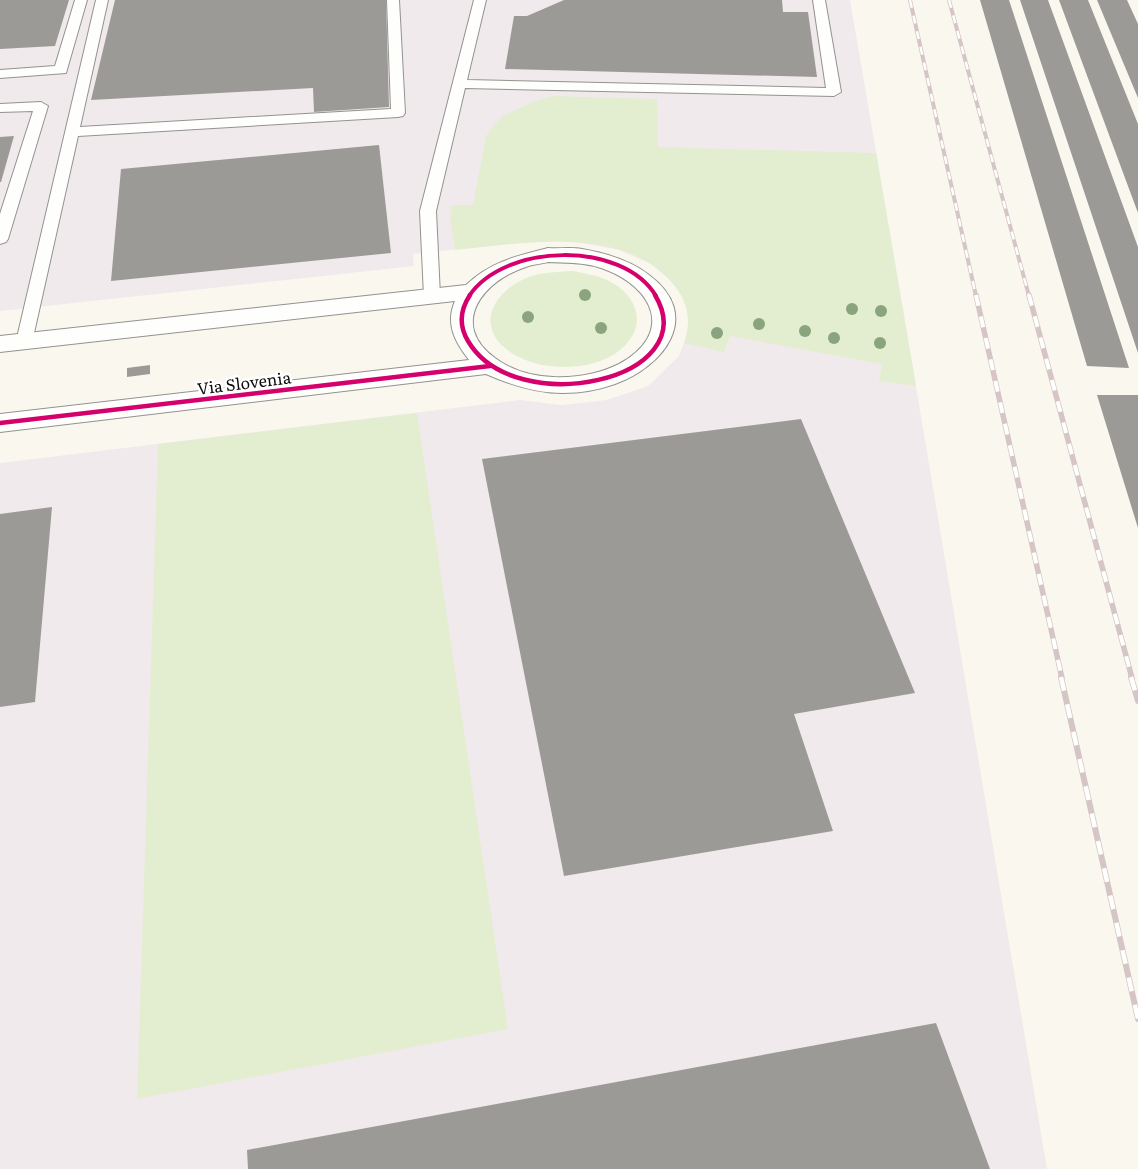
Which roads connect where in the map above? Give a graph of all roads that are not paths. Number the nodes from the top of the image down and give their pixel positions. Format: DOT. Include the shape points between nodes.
graph roads {
  1 [pos="81,0"];
  2 [pos="102,0"];
  3 [pos="393,0"];
  4 [pos="480,0"];
  5 [pos="819,0"];
  6 [pos="0,74"];
  7 [pos="460,84"];
  8 [pos="0,108"];
  9 [pos="72,132"];
  10 [pos="0,239"];
  11 [pos="471,292"];
  12 [pos="432,296"];
  13 [pos="24,342"];
  14 [pos="0,344"];
  15 [pos="490,366"];
  16 [pos="0,423"];
  1 -- 6 [label="lane" via="61,70"];
  2 -- 9 [label="lane"];
  3 -- 9 [label="lane" via="398,113"];
  4 -- 7 [label="lane"];
  5 -- 7 [label="lane" via="834,92"];
  7 -- 12 [label="lane" via="428,211"];
  8 -- 10 [label="lane" via="41,106"];
  9 -- 13 [label="lane"];
  11 -- 12 [label="street"];
  11 -- 15 [label="street" via="462,310 462,331 472,350"];
  11 -- 15 [label="street" via="490,274 516,262 548,256 580,256 611,263 637,276 655,294 664,315 660,337 646,357 621,374 589,384 554,386 519,380"];
  12 -- 13 [label="street"];
  13 -- 14 [label="street"];
  15 -- 16 [label="street, Via Slovenia"];
}
